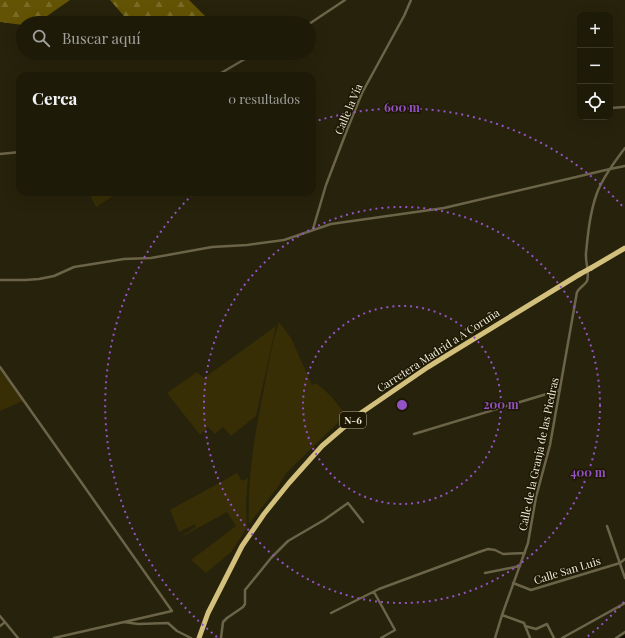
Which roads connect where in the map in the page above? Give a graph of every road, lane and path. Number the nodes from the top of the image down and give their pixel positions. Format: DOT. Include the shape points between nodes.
graph roads {
  1 [pos="346,0"];
  2 [pos="411,0"];
  3 [pos="316,19"];
  4 [pos="243,60"];
  5 [pos="223,72"];
  6 [pos="625,107"];
  7 [pos="613,108"];
  8 [pos="625,148"];
  9 [pos="16,152"];
  10 [pos="0,154"];
  11 [pos="625,166"];
  12 [pos="610,169"];
  13 [pos="312,230"];
  14 [pos="625,248"];
  15 [pos="0,280"];
  16 [pos="0,367"];
  17 [pos="560,390"];
  18 [pos="414,434"];
  19 [pos="363,522"];
  20 [pos="607,526"];
  21 [pos="525,553"];
  22 [pos="625,559"];
  23 [pos="620,563"];
  24 [pos="520,566"];
  25 [pos="485,573"];
  26 [pos="625,578"];
  27 [pos="513,584"];
  28 [pos="374,592"];
  29 [pos="625,603"];
  30 [pos="331,613"];
  31 [pos="502,615"];
  32 [pos="0,616"];
  33 [pos="5,622"];
  34 [pos="124,622"];
  35 [pos="0,626"];
  36 [pos="525,626"];
  37 [pos="625,632"];
  38 [pos="18,638"];
  39 [pos="54,638"];
  40 [pos="191,638"];
  41 [pos="199,638"];
  42 [pos="221,638"];
  43 [pos="381,638"];
  44 [pos="496,638"];
  45 [pos="530,638"];
  46 [pos="554,638"];
  47 [pos="562,638"];
  48 [pos="616,638"];
  1 -- 3 [label="street"];
  2 -- 13 [label="street, Calle la Vía" via="362,93 326,185"];
  4 -- 5 [label="street"];
  6 -- 7 [label="street"];
  8 -- 12 [label="street"];
  9 -- 10 [label="street"];
  11 -- 12 [label="street"];
  12 -- 13 [label="street" via="444,208 331,224"];
  12 -- 17 [label="street, Calle de la Granja de las Piedras" via="598,191 593,208 586,257 587,280 577,292"];
  13 -- 15 [label="street" via="284,240 212,247 151,258 124,259 74,267 54,276 39,279"];
  14 -- 41 [label="highway, Carretera Madrid a A Coruña / N-6, bridge" via="428,367 358,415 322,446 264,514 242,546 208,613"];
  16 -- 34 [label="street" via="172,611"];
  17 -- 18 [label="street"];
  17 -- 21 [label="street, Calle de la Granja de las Piedras"];
  19 -- 42 [label="street" via="348,503 288,540 245,590 243,607 223,622"];
  20 -- 23 [label="street"];
  21 -- 24 [label="street, Calle de la Granja de las Piedras"];
  21 -- 28 [label="street" via="503,554 486,550 432,568"];
  22 -- 23 [label="street, Calle San Luis"];
  23 -- 26 [label="street"];
  23 -- 27 [label="street, Calle San Luis" via="531,590"];
  24 -- 25 [label="street"];
  24 -- 27 [label="street, Calle de la Granja de las Piedras"];
  27 -- 31 [label="street, Calle de la Granja de las Piedras"];
  28 -- 30 [label="street"];
  28 -- 43 [label="street" via="395,630"];
  29 -- 47 [label="street"];
  31 -- 36 [label="street" via="524,623"];
  31 -- 44 [label="street, Calle de la Granja de las Piedras"];
  32 -- 33 [label="street"];
  33 -- 35 [label="street"];
  33 -- 38 [label="street"];
  34 -- 39 [label="street"];
  34 -- 40 [label="street" via="168,623"];
  36 -- 45 [label="street"];
  36 -- 46 [label="street" via="536,629 547,624"];
  37 -- 48 [label="street"];
}
